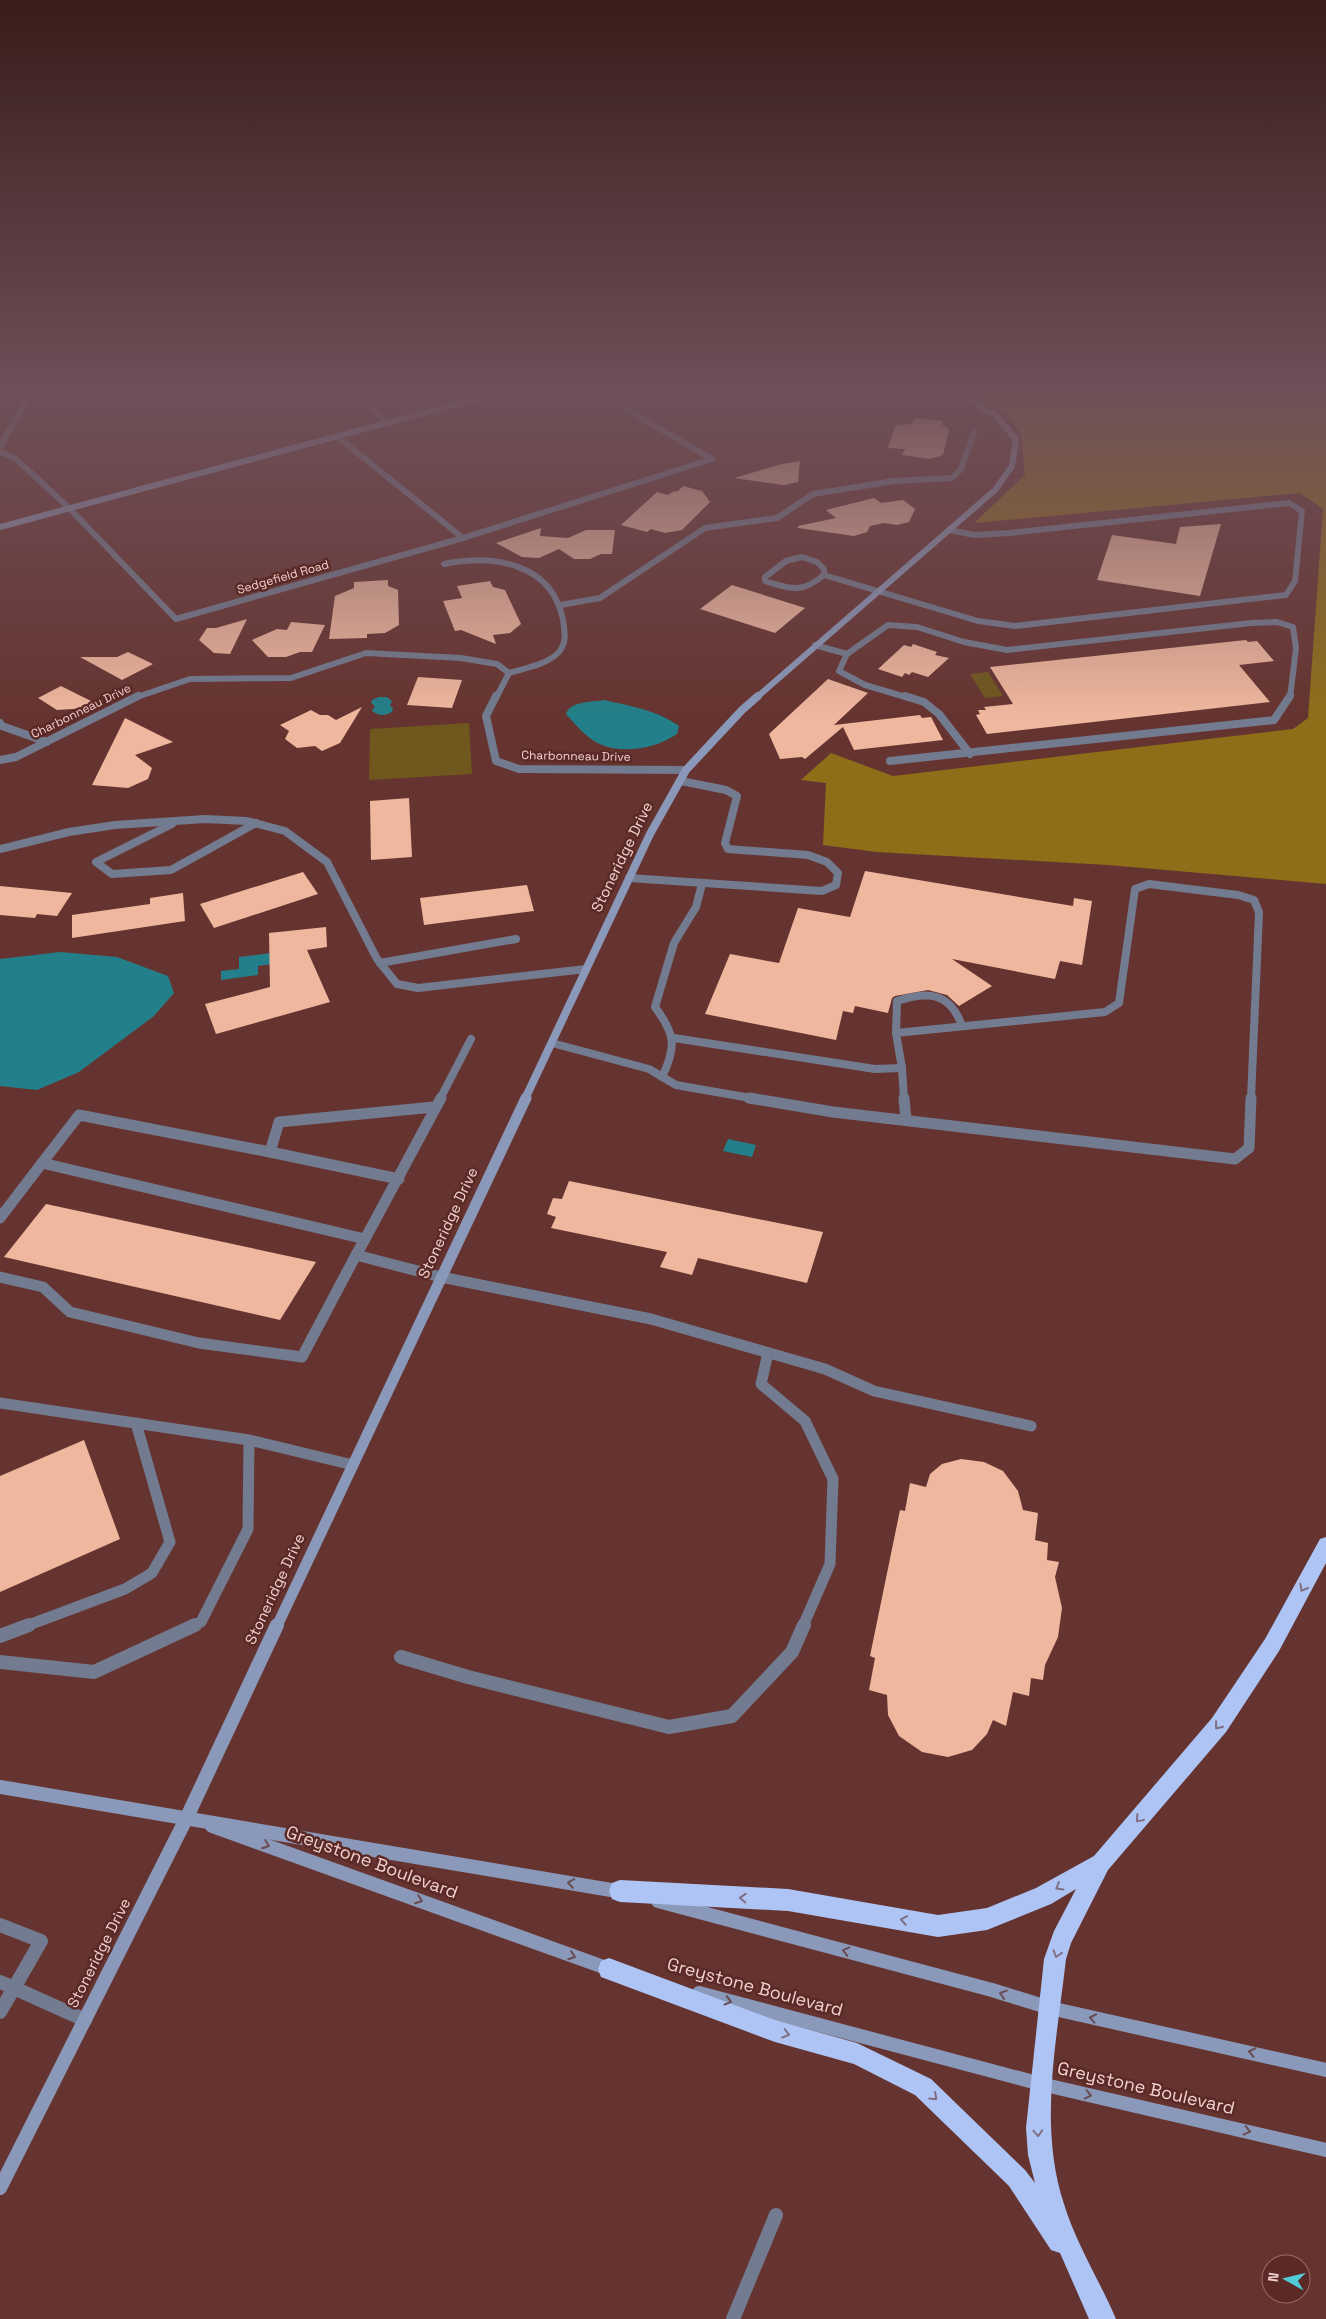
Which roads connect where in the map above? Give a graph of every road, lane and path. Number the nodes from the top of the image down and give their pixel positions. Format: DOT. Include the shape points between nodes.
graph roads {
  1 [pos="61,500"];
  2 [pos="98,500"];
  3 [pos="416,500"];
  4 [pos="582,500"];
  5 [pos="803,500"];
  6 [pos="983,500"];
  7 [pos="69,508"];
  8 [pos="0,527"];
  9 [pos="949,530"];
  10 [pos="463,538"];
  11 [pos="444,564"];
  12 [pos="824,575"];
  13 [pos="879,590"];
  14 [pos="560,605"];
  15 [pos="815,646"];
  16 [pos="847,654"];
  17 [pos="509,672"];
  18 [pos="0,723"];
  19 [pos="47,742"];
  20 [pos="970,754"];
  21 [pos="0,760"];
  22 [pos="890,761"];
  23 [pos="686,770"];
  24 [pos="681,781"];
  25 [pos="177,822"];
  26 [pos="256,823"];
  27 [pos="0,849"];
  28 [pos="629,878"];
  29 [pos="702,884"];
  30 [pos="516,939"];
  31 [pos="380,963"];
  32 [pos="586,969"];
  33 [pos="962,1026"];
  34 [pos="896,1032"];
  35 [pos="674,1038"];
  36 [pos="471,1039"];
  37 [pos="552,1044"];
  38 [pos="902,1068"];
  39 [pos="662,1077"];
  40 [pos="434,1107"];
  41 [pos="906,1120"];
  42 [pos="270,1152"];
  43 [pos="42,1163"];
  44 [pos="399,1179"];
  45 [pos="0,1218"];
  46 [pos="365,1239"];
  47 [pos="356,1255"];
  48 [pos="0,1277"];
  49 [pos="441,1277"];
  50 [pos="768,1353"];
  51 [pos="0,1403"];
  52 [pos="136,1423"];
  53 [pos="1031,1426"];
  54 [pos="249,1440"];
  55 [pos="353,1465"];
  56 [pos="1326,1545"];
  57 [pos="0,1636"];
  58 [pos="401,1657"];
  59 [pos="0,1662"];
  60 [pos="0,1787"];
  61 [pos="187,1817"];
  62 [pos="1101,1863"];
  63 [pos="620,1891"];
  64 [pos="0,1925"];
  65 [pos="609,1969"];
  66 [pos="0,1982"];
  67 [pos="14,1988"];
  68 [pos="1050,2008"];
  69 [pos="0,2012"];
  70 [pos="85,2020"];
  71 [pos="1326,2070"];
  72 [pos="1041,2084"];
  73 [pos="1326,2150"];
  74 [pos="0,2188"];
  75 [pos="776,2215"];
  76 [pos="1099,2312"];
  77 [pos="733,2319"];
  1 -- 7 [label="street"];
  2 -- 7 [label="street"];
  3 -- 10 [label="street"];
  4 -- 10 [label="street, Sedgefield Road"];
  5 -- 14 [label="street" via="777,518 705,528 600,598"];
  6 -- 9 [label="street, Stoneridge Drive"];
  7 -- 8 [label="street"];
  7 -- 10 [label="street, Sedgefield Road" via="176,619"];
  9 -- 13 [label="street, Stoneridge Drive"];
  9 -- 13 [label="street" via="975,535 1289,503 1302,511 1295,581 1286,596 1015,626 978,621"];
  11 -- 14 [label="street" via="482,560 529,572 547,585"];
  12 -- 12 [label="street" via="819,563 796,557 776,566 765,581 802,590 811,587"];
  12 -- 13 [label="street"];
  13 -- 15 [label="street, Stoneridge Drive"];
  14 -- 17 [label="street" via="565,634 559,651 543,661"];
  15 -- 16 [label="street"];
  15 -- 23 [label="street, Stoneridge Drive" via="742,710"];
  16 -- 20 [label="street" via="840,671 865,685 924,702 939,714"];
  16 -- 20 [label="street" via="888,626 917,627 964,642 1007,650 1251,623 1278,622 1293,626 1296,648 1290,697 1274,720"];
  17 -- 19 [label="street, Charbonneau Drive" via="497,664 462,658 366,653 291,678 190,680 133,698"];
  17 -- 23 [label="street, Charbonneau Drive" via="486,716 496,761 519,769"];
  18 -- 19 [label="street"];
  19 -- 21 [label="street, Charbonneau Drive" via="16,757"];
  20 -- 22 [label="street"];
  23 -- 24 [label="street, Stoneridge Drive"];
  24 -- 28 [label="street, Stoneridge Drive"];
  24 -- 29 [label="street" via="726,790 737,796 725,843 728,849 808,855 827,862 838,873 836,885 822,891"];
  25 -- 26 [label="street" via="204,819"];
  25 -- 26 [label="street" via="96,862 112,874 171,870"];
  25 -- 27 [label="street" via="69,832"];
  26 -- 31 [label="street" via="285,831 327,862"];
  28 -- 29 [label="street"];
  28 -- 32 [label="street, Stoneridge Drive"];
  29 -- 35 [label="street" via="696,907 674,943 655,1007"];
  30 -- 31 [label="street"];
  31 -- 32 [label="street" via="397,984 418,988"];
  32 -- 37 [label="street, Stoneridge Drive"];
  33 -- 34 [label="street"];
  33 -- 34 [label="street" via="955,1006 941,997 910,996 897,1002"];
  33 -- 41 [label="street" via="1105,1012 1118,1003 1136,889 1149,884 1238,895 1254,900 1260,912 1249,1148 1235,1159"];
  34 -- 38 [label="street"];
  35 -- 38 [label="street" via="875,1069"];
  35 -- 39 [label="street"];
  36 -- 40 [label="street"];
  37 -- 39 [label="street" via="649,1069"];
  37 -- 49 [label="street, Stoneridge Drive"];
  38 -- 41 [label="street"];
  39 -- 41 [label="street" via="676,1085 833,1112"];
  40 -- 42 [label="street" via="279,1122"];
  40 -- 44 [label="street"];
  42 -- 43 [label="street" via="78,1115"];
  42 -- 44 [label="street"];
  43 -- 45 [label="street"];
  43 -- 46 [label="street"];
  44 -- 46 [label="street"];
  46 -- 47 [label="street"];
  47 -- 48 [label="street" via="302,1357 200,1343 70,1312 43,1287"];
  47 -- 49 [label="street"];
  49 -- 50 [label="street" via="651,1319"];
  49 -- 55 [label="street, Stoneridge Drive"];
  50 -- 53 [label="street" via="825,1369 874,1391"];
  50 -- 58 [label="street" via="761,1384 805,1421 833,1479 830,1564 792,1652 732,1716 669,1727"];
  51 -- 52 [label="street"];
  52 -- 54 [label="street"];
  52 -- 57 [label="street" via="170,1542 152,1573 125,1589"];
  54 -- 55 [label="street"];
  54 -- 59 [label="street" via="248,1529 201,1622 94,1672"];
  55 -- 61 [label="street, Stoneridge Drive"];
  56 -- 62 [label="highway, one-way" via="1272,1645 1219,1725"];
  60 -- 61 [label="street, Greystone Boulevard"];
  63 -- 61 [label="street, Greystone Boulevard, one-way"];
  61 -- 65 [label="street, Greystone Boulevard, one-way"];
  61 -- 70 [label="street, Stoneridge Drive"];
  62 -- 63 [label="highway, one-way" via="1043,1896 987,1919 938,1926 788,1900"];
  62 -- 68 [label="highway, one-way" via="1058,1952"];
  68 -- 63 [label="street, Greystone Boulevard, one-way"];
  64 -- 67 [label="street" via="41,1941"];
  65 -- 72 [label="street, Greystone Boulevard, one-way"];
  65 -- 76 [label="highway, one-way" via="775,2031 857,2054 923,2087 1017,2178 1054,2232"];
  66 -- 67 [label="street"];
  67 -- 69 [label="street"];
  67 -- 70 [label="street"];
  71 -- 68 [label="street, Greystone Boulevard, one-way"];
  68 -- 72 [label="highway"];
  70 -- 74 [label="street, Stoneridge Drive"];
  72 -- 73 [label="street, Greystone Boulevard, one-way"];
  72 -- 76 [label="highway, one-way" via="1040,2156 1052,2206"];
  75 -- 77 [label="street"];
}
